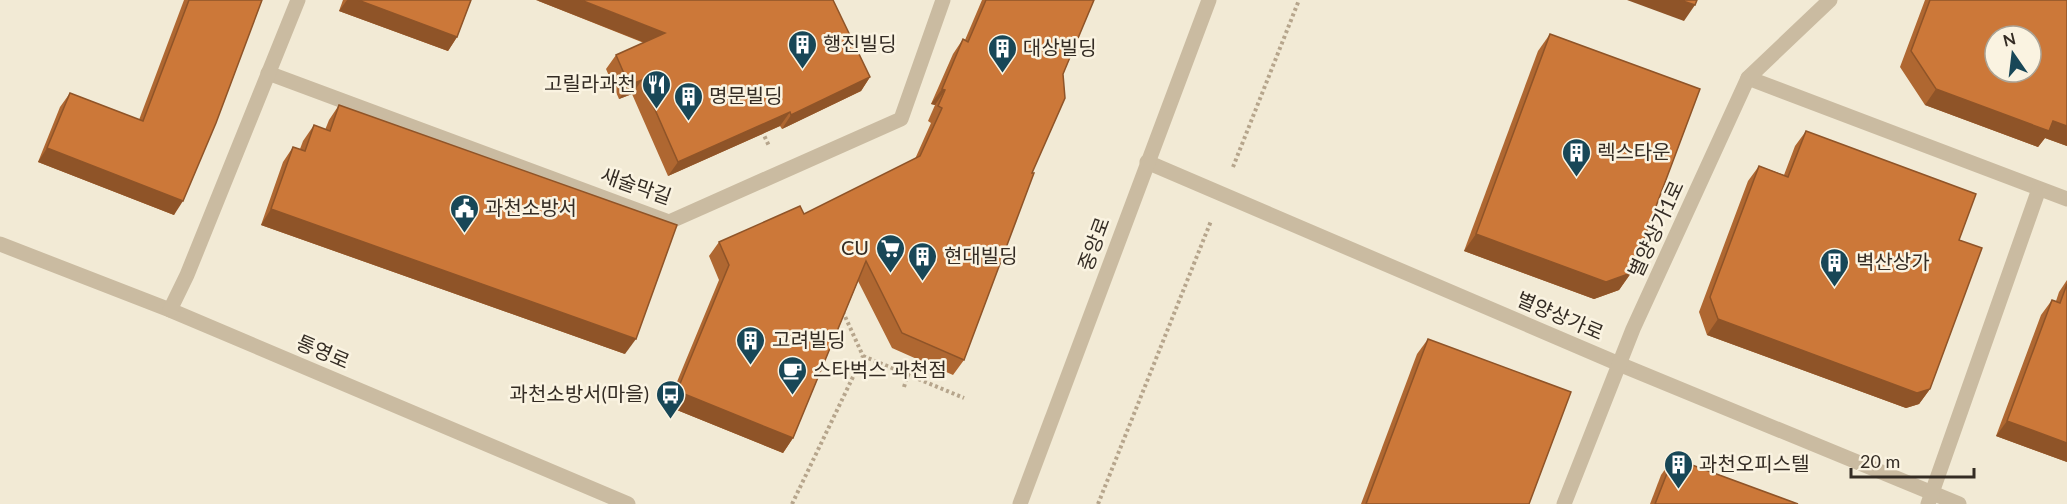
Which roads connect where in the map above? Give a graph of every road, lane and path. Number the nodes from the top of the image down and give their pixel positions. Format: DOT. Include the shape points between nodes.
graph roads {
  1 [pos="298,0"];
  2 [pos="943,0"];
  3 [pos="1209,0"];
  4 [pos="1299,0"];
  5 [pos="1830,0"];
  6 [pos="268,73"];
  7 [pos="1749,78"];
  8 [pos="761,129"];
  9 [pos="1147,162"];
  10 [pos="781,172"];
  11 [pos="2039,189"];
  12 [pos="1222,194"];
  13 [pos="2067,200"];
  14 [pos="0,244"];
  15 [pos="839,302"];
  16 [pos="170,310"];
  17 [pos="863,356"];
  18 [pos="1619,364"];
  19 [pos="908,374"];
  20 [pos="904,387"];
  21 [pos="964,398"];
  22 [pos="1930,498"];
  23 [pos="628,504"];
  24 [pos="792,504"];
  25 [pos="1020,504"];
  26 [pos="1098,504"];
  27 [pos="1564,504"];
  28 [pos="1959,504"];
  1 -- 6 [label="street"];
  2 -- 10 [label="street, 새술막길" via="901,119"];
  3 -- 9 [label="street, 중앙로"];
  4 -- 12 [label="path"];
  5 -- 7 [label="street, 별양상가1로"];
  6 -- 10 [label="street, 새술막길" via="669,222"];
  6 -- 16 [label="street"];
  7 -- 11 [label="street"];
  7 -- 18 [label="street, 별양상가1로"];
  8 -- 10 [label="path"];
  9 -- 12 [label="street, 별양상가로"];
  9 -- 25 [label="street, 중앙로"];
  11 -- 13 [label="street"];
  11 -- 22 [label="street"];
  12 -- 18 [label="street, 별양상가로"];
  12 -- 26 [label="path"];
  14 -- 16 [label="street, 통영로"];
  15 -- 17 [label="path"];
  16 -- 23 [label="street, 통영로"];
  17 -- 19 [label="path"];
  17 -- 24 [label="path"];
  18 -- 22 [label="street, 별양상가로"];
  18 -- 27 [label="street, 별양상가1로"];
  19 -- 20 [label="path"];
  19 -- 21 [label="path"];
  22 -- 28 [label="street, 별양상가로"];
}
